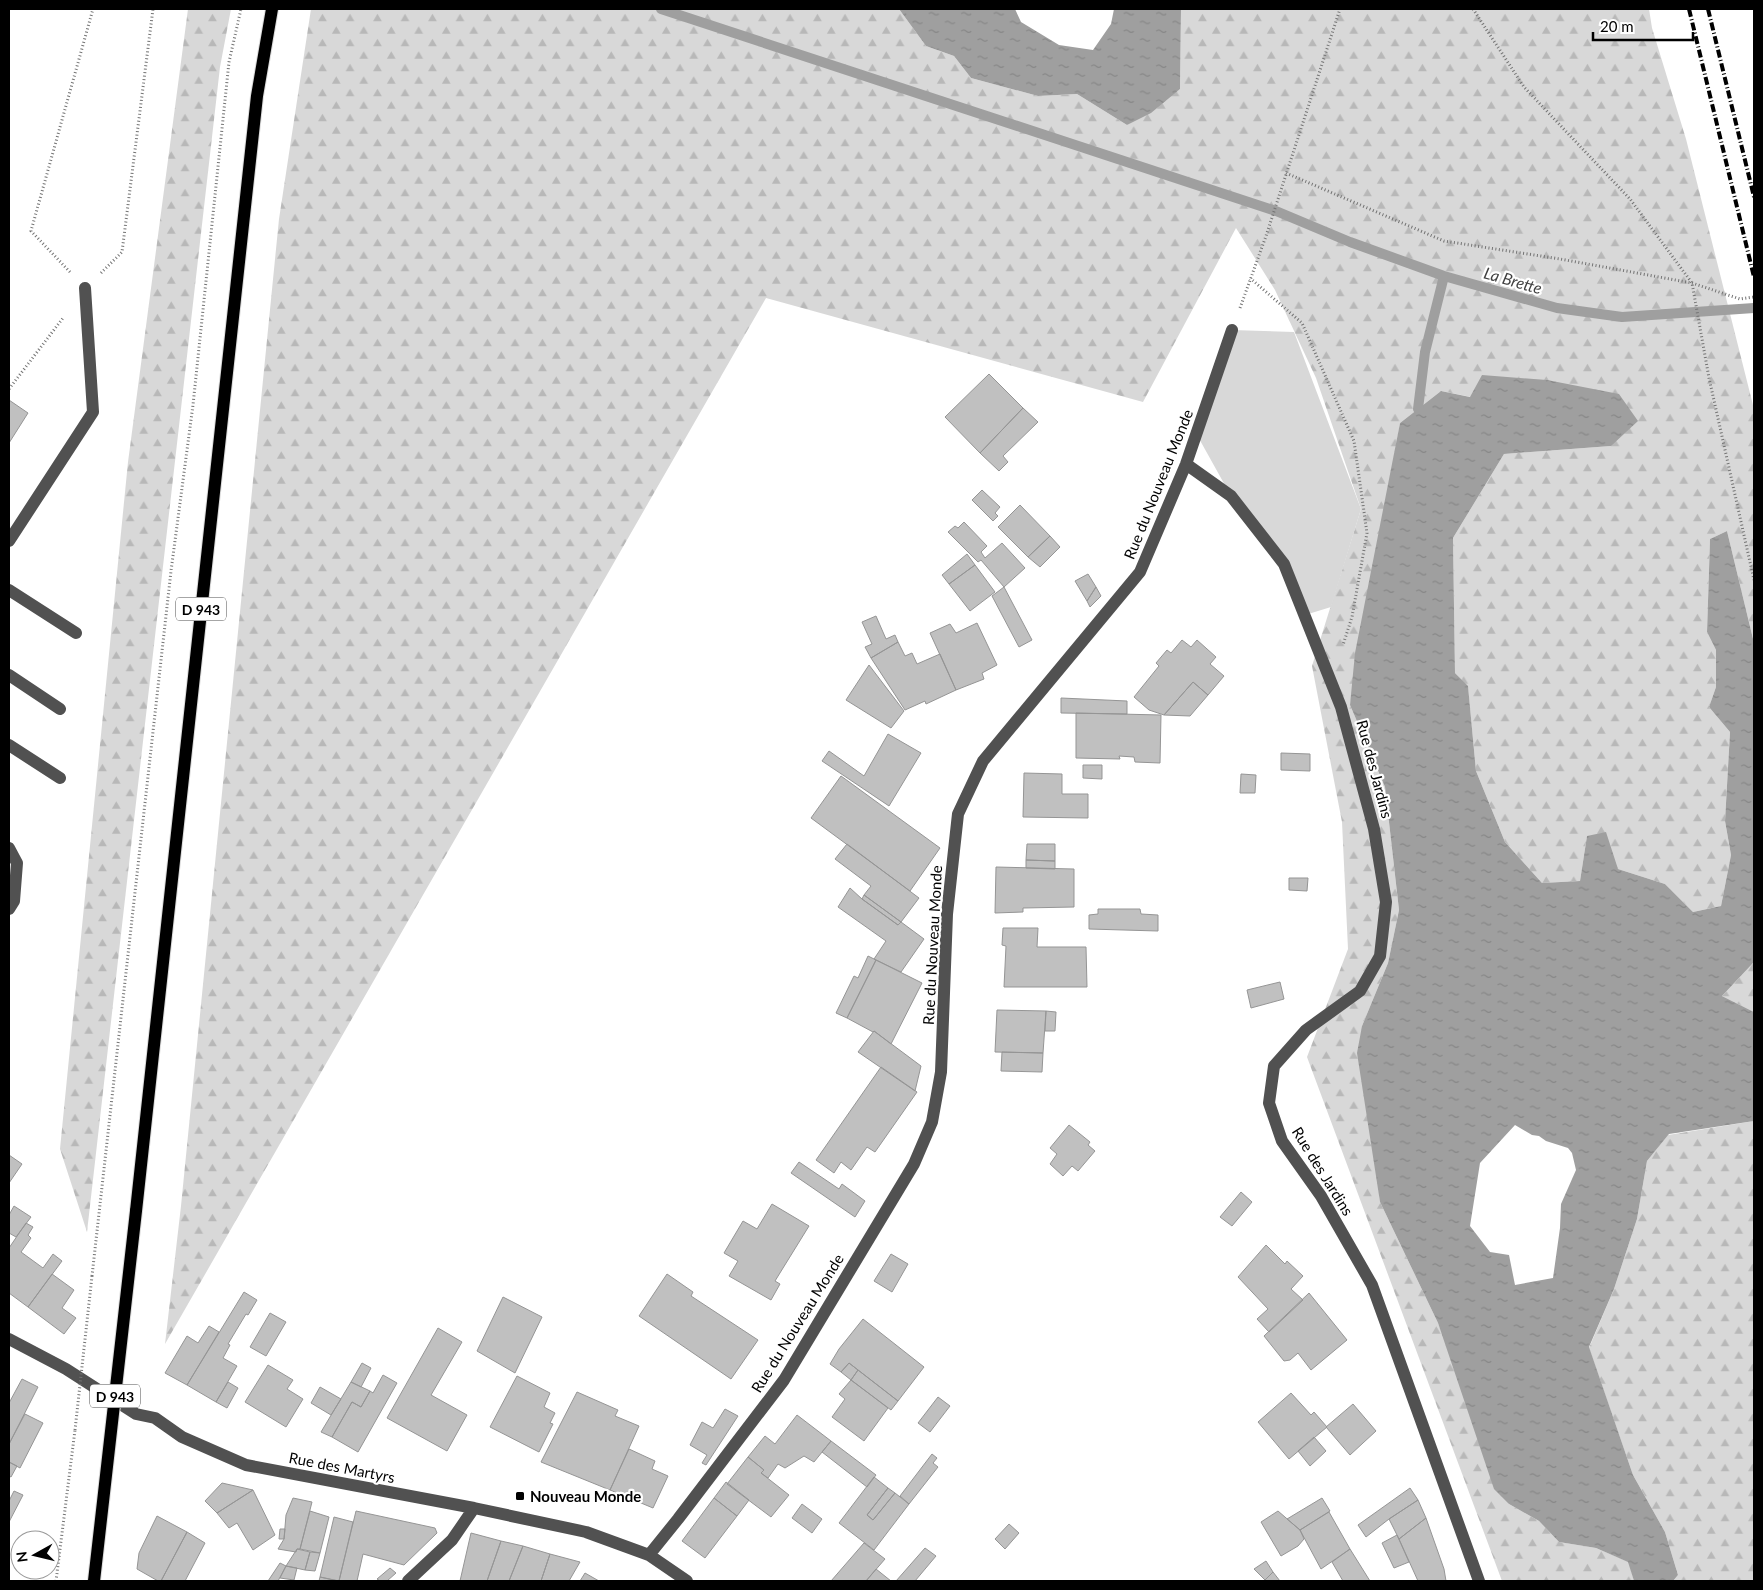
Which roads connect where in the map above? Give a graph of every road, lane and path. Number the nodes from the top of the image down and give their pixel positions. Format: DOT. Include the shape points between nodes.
graph roads {
  1 [pos="93,9"];
  2 [pos="153,9"];
  3 [pos="241,9"];
  4 [pos="272,9"];
  5 [pos="1340,9"];
  6 [pos="1474,9"];
  7 [pos="1286,173"];
  8 [pos="1250,278"];
  9 [pos="1692,283"];
  10 [pos="85,288"];
  11 [pos="1754,297"];
  12 [pos="1232,330"];
  13 [pos="9,389"];
  14 [pos="1186,464"];
  15 [pos="9,541"];
  16 [pos="1754,580"];
  17 [pos="9,590"];
  18 [pos="76,634"];
  19 [pos="9,675"];
  20 [pos="1331,681"];
  21 [pos="60,709"];
  22 [pos="9,745"];
  23 [pos="60,778"];
  24 [pos="9,848"];
  25 [pos="9,909"];
  26 [pos="9,1339"];
  27 [pos="474,1508"];
  28 [pos="649,1554"];
  29 [pos="56,1581"];
  30 [pos="94,1581"];
  31 [pos="408,1581"];
  32 [pos="687,1581"];
  33 [pos="1479,1581"];
  1 -- 10 [label="path" via="31,231"];
  2 -- 10 [label="path" via="122,252"];
  3 -- 29 [label="path, bridge" via="229,62 193,405 171,571"];
  4 -- 30 [label="main road, D 943, bridge" via="257,96"];
  5 -- 7 [label="path"];
  6 -- 9 [label="path" via="1524,87 1630,199"];
  7 -- 8 [label="path"];
  7 -- 9 [label="path" via="1444,241"];
  8 -- 12 [label="path"];
  8 -- 20 [label="path" via="1302,323 1354,440 1367,533 1352,617"];
  9 -- 11 [label="path" via="1740,299"];
  9 -- 16 [label="path" via="1709,378"];
  10 -- 13 [label="path"];
  10 -- 15 [label="street" via="93,412"];
  12 -- 14 [label="street, Rue du Nouveau Monde"];
  14 -- 20 [label="street, Rue des Jardins" via="1231,496 1284,564"];
  14 -- 28 [label="street, Rue du Nouveau Monde" via="1140,572 982,761 958,814 947,914 941,1072 932,1122 914,1164 784,1380"];
  17 -- 18 [label="street"];
  19 -- 21 [label="street"];
  20 -- 33 [label="street, Rue des Jardins" via="1341,706 1374,829 1386,902 1380,956 1360,991 1306,1030 1274,1066 1269,1103 1282,1141 1321,1196 1372,1285"];
  22 -- 23 [label="street"];
  24 -- 25 [label="street" via="17,863 14,901"];
  26 -- 27 [label="street, Rue des Martyrs" via="66,1369 136,1414 155,1418 182,1437 246,1465"];
  27 -- 28 [label="street, Rue des Martyrs" via="586,1532"];
  27 -- 31 [label="street" via="452,1540"];
  28 -- 32 [label="street, Rue des Martyrs"];
}
